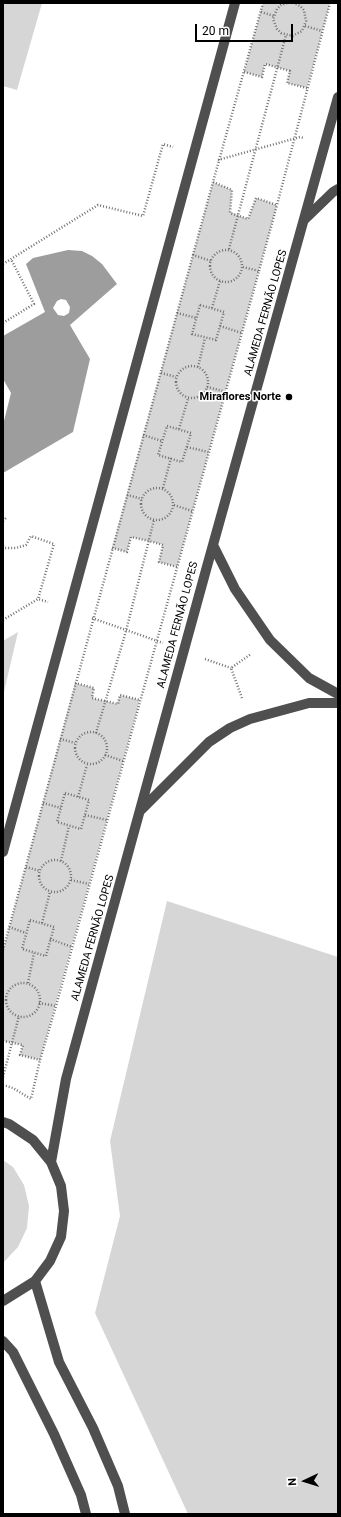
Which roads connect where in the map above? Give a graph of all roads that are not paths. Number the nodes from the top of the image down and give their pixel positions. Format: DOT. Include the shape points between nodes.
graph roads {
  1 [pos="235,3"];
  2 [pos="338,97"];
  3 [pos="338,189"];
  4 [pos="304,220"];
  5 [pos="213,545"];
  6 [pos="338,694"];
  7 [pos="338,704"];
  8 [pos="140,812"];
  9 [pos="3,852"];
  10 [pos="3,1122"];
  11 [pos="51,1162"];
  12 [pos="35,1281"];
  13 [pos="3,1301"];
  14 [pos="3,1341"];
  15 [pos="86,1514"];
  16 [pos="125,1514"];
  1 -- 9 [label="street"];
  2 -- 4 [label="street, ALAMEDA FERNÃO LOPES"];
  3 -- 4 [label="street"];
  4 -- 5 [label="street, ALAMEDA FERNÃO LOPES"];
  5 -- 6 [label="street" via="235,589 270,640 308,678"];
  5 -- 8 [label="street, ALAMEDA FERNÃO LOPES"];
  7 -- 8 [label="street" via="309,703 250,719 230,728 209,742"];
  8 -- 11 [label="street, ALAMEDA FERNÃO LOPES" via="66,1079"];
  10 -- 11 [label="street" via="33,1140"];
  11 -- 12 [label="street" via="60,1186 64,1211 61,1237 50,1261"];
  12 -- 13 [label="street"];
  12 -- 16 [label="street" via="59,1362 93,1428 118,1486"];
  14 -- 15 [label="street" via="13,1352 54,1434 81,1495"];
}
